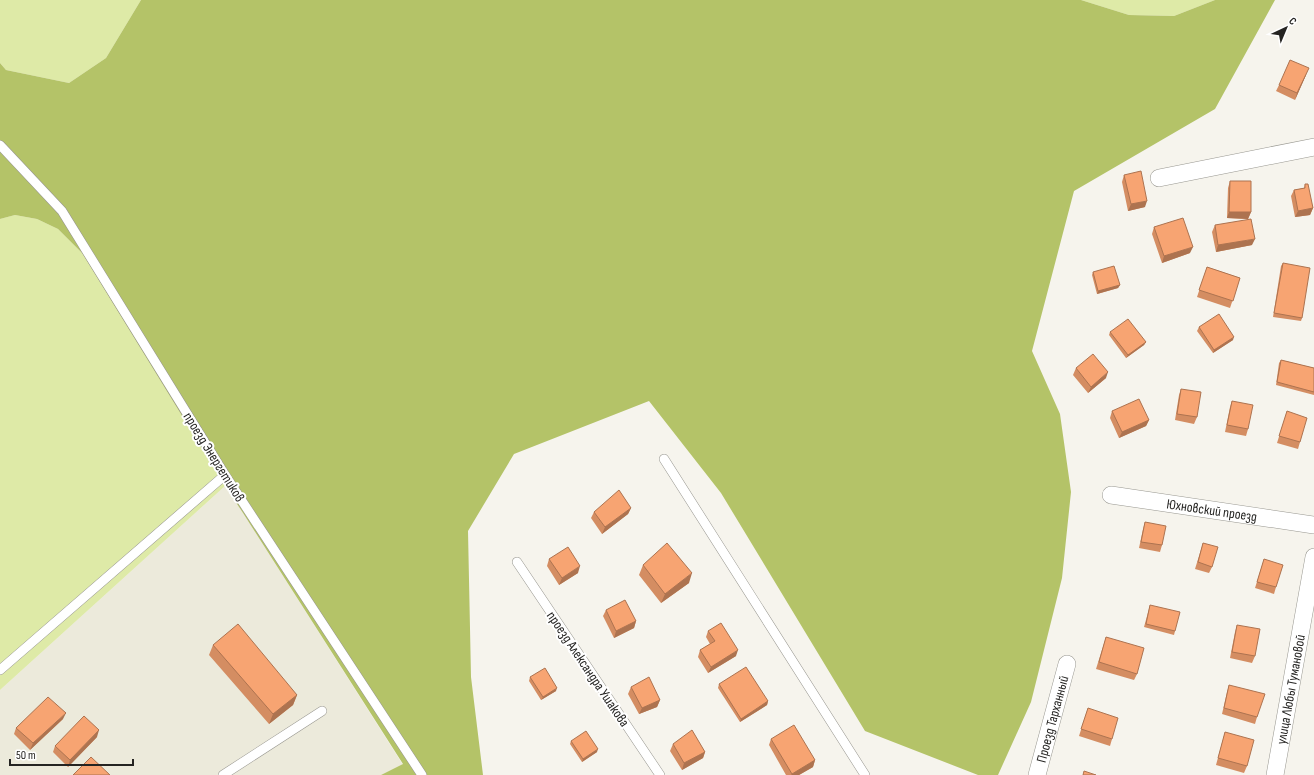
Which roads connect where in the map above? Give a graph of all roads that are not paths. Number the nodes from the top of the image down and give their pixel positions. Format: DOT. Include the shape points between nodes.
graph roads {
  1 [pos="0,145"];
  2 [pos="1314,146"];
  3 [pos="1159,178"];
  4 [pos="664,459"];
  5 [pos="225,475"];
  6 [pos="1110,495"];
  7 [pos="1314,524"];
  8 [pos="1314,557"];
  9 [pos="517,562"];
  10 [pos="1067,664"];
  11 [pos="0,670"];
  12 [pos="322,711"];
  13 [pos="223,775"];
  14 [pos="422,775"];
  15 [pos="660,775"];
  16 [pos="865,775"];
  17 [pos="1037,775"];
  18 [pos="1275,775"];
  1 -- 5 [label="lane, проезд Энергетиков" via="62,211"];
  2 -- 3 [label="street"];
  4 -- 16 [label="lane"];
  5 -- 11 [label="lane"];
  5 -- 14 [label="lane, проезд Энергетиков"];
  6 -- 7 [label="street, Юхновский проезд"];
  8 -- 18 [label="street, улица Любы Тумановой"];
  9 -- 15 [label="lane, проезд Александра Ушакова"];
  10 -- 17 [label="street, Проезд Тарханный"];
  12 -- 13 [label="lane"];
}
